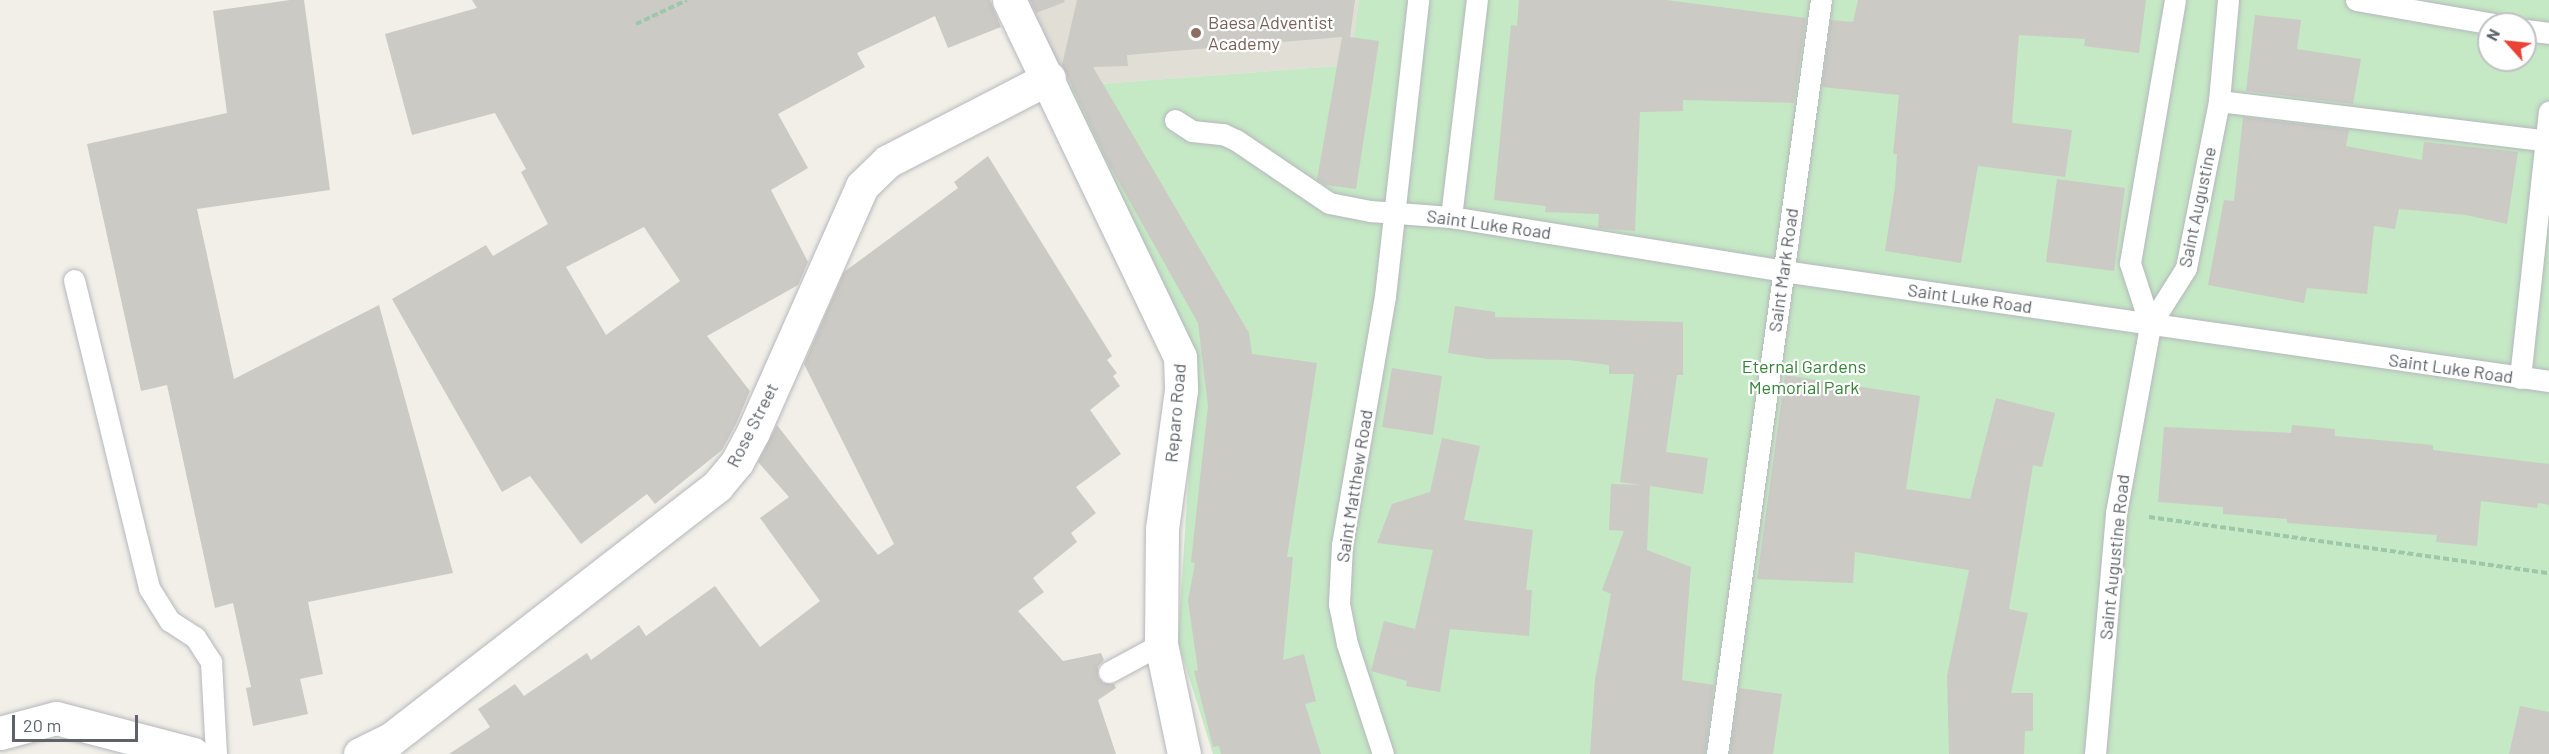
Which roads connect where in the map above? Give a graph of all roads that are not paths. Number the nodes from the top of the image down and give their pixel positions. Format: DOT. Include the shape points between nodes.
graph roads {
  1 [pos="1009,0"];
  2 [pos="1418,0"];
  3 [pos="1478,0"];
  4 [pos="1821,0"];
  5 [pos="2175,0"];
  6 [pos="2228,0"];
  7 [pos="2356,0"];
  8 [pos="2477,21"];
  9 [pos="1049,78"];
  10 [pos="2219,101"];
  11 [pos="2549,112"];
  12 [pos="1175,120"];
  13 [pos="2548,141"];
  14 [pos="1391,212"];
  15 [pos="1451,217"];
  16 [pos="1783,271"];
  17 [pos="74,280"];
  18 [pos="2150,325"];
  19 [pos="2520,378"];
  20 [pos="2549,381"];
  21 [pos="1161,644"];
  22 [pos="1109,672"];
  23 [pos="0,733"];
  24 [pos="193,754"];
  25 [pos="216,754"];
  26 [pos="360,754"];
  27 [pos="1185,754"];
  28 [pos="1383,754"];
  29 [pos="1717,754"];
  30 [pos="2096,754"];
  1 -- 9 [label="street, Reparo Road"];
  2 -- 14 [label="lane, Saint Matthew Road"];
  3 -- 15 [label="lane"];
  4 -- 16 [label="lane, Saint Mark Road"];
  5 -- 18 [label="lane" via="2130,264"];
  6 -- 10 [label="lane, Saint Augustine"];
  7 -- 8 [label="lane"];
  9 -- 21 [label="street, Reparo Road" via="1180,357 1180,390 1162,530"];
  9 -- 26 [label="street, Rose Street" via="888,161 861,186 753,432 737,462 717,486 391,739"];
  10 -- 13 [label="lane"];
  10 -- 18 [label="lane, Saint Augustine" via="2186,268"];
  11 -- 13 [label="lane"];
  12 -- 14 [label="lane, Saint Luke Road" via="1192,130 1222,134 1236,141 1329,203"];
  13 -- 19 [label="lane"];
  14 -- 15 [label="lane, Saint Luke Road"];
  14 -- 28 [label="lane, Saint Matthew Road" via="1384,296 1342,545 1339,604 1347,644"];
  15 -- 16 [label="lane, Saint Luke Road"];
  16 -- 18 [label="lane, Saint Luke Road"];
  16 -- 29 [label="lane, Saint Mark Road"];
  17 -- 25 [label="lane" via="149,588 170,621 195,637 212,662"];
  18 -- 19 [label="lane, Saint Luke Road"];
  18 -- 30 [label="lane, Saint Augustine Road" via="2116,513"];
  19 -- 20 [label="lane, Saint Luke Road"];
  21 -- 22 [label="lane"];
  21 -- 27 [label="street, Reparo Road"];
  23 -- 24 [label="street" via="56,718"];
}
